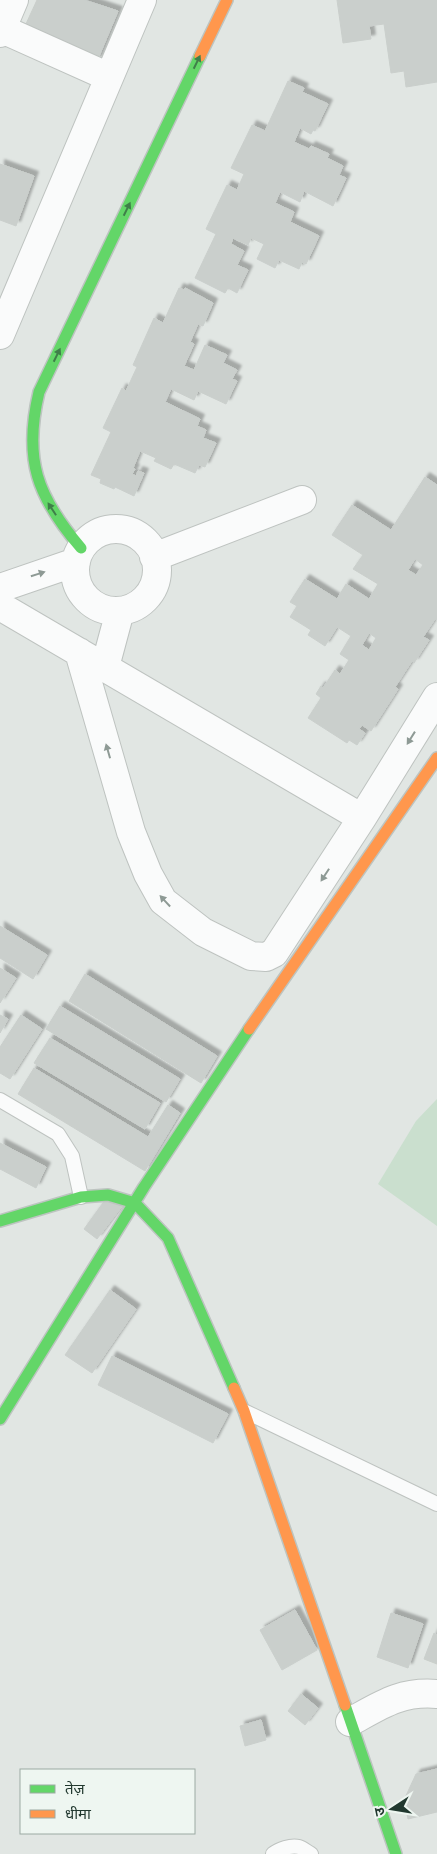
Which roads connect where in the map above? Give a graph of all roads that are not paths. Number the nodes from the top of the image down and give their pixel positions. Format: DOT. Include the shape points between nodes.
graph roads {
  1 [pos="14,0"];
  2 [pos="142,0"];
  3 [pos="227,0"];
  4 [pos="1,31"];
  5 [pos="109,76"];
  6 [pos="0,334"];
  7 [pos="302,500"];
  8 [pos="79,555"];
  9 [pos="154,557"];
  10 [pos="0,588"];
  11 [pos="0,606"];
  12 [pos="120,611"];
  13 [pos="79,652"];
  14 [pos="105,667"];
  15 [pos="437,696"];
  16 [pos="437,758"];
  17 [pos="362,818"];
  18 [pos="0,1100"];
  19 [pos="81,1197"];
  20 [pos="135,1203"];
  21 [pos="0,1221"];
  22 [pos="244,1411"];
  23 [pos="0,1419"];
  24 [pos="437,1504"];
  25 [pos="437,1694"];
  26 [pos="350,1722"];
  27 [pos="273,1854"];
  28 [pos="310,1854"];
  29 [pos="396,1854"];
  1 -- 4 [label="street"];
  2 -- 5 [label="street"];
  8 -- 3 [label="street, one-way" via="47,502 36,471 32,444 39,392"];
  4 -- 5 [label="street"];
  5 -- 6 [label="street"];
  7 -- 9 [label="street"];
  8 -- 9 [label="street" via="90,539 101,532 114,530 127,531 139,537 149,546"];
  10 -- 8 [label="street, one-way"];
  8 -- 12 [label="street" via="75,575 86,598 95,606"];
  9 -- 12 [label="street" via="157,569 150,593 142,602"];
  11 -- 13 [label="street"];
  12 -- 14 [label="street"];
  13 -- 14 [label="street"];
  17 -- 13 [label="street, one-way" via="274,953 266,957 251,956 203,932 163,901 148,874 131,832"];
  14 -- 17 [label="street"];
  15 -- 17 [label="street, one-way"];
  16 -- 20 [label="street" via="253,1024"];
  18 -- 19 [label="lane" via="58,1134 72,1156"];
  19 -- 20 [label="street" via="108,1195"];
  19 -- 21 [label="street"];
  20 -- 22 [label="street" via="168,1238"];
  20 -- 23 [label="street"];
  22 -- 24 [label="lane"];
  22 -- 26 [label="street"];
  25 -- 26 [label="street" via="420,1693 392,1699"];
  26 -- 29 [label="street"];
  27 -- 28 [label="lane" via="288,1847 298,1847"];
}
